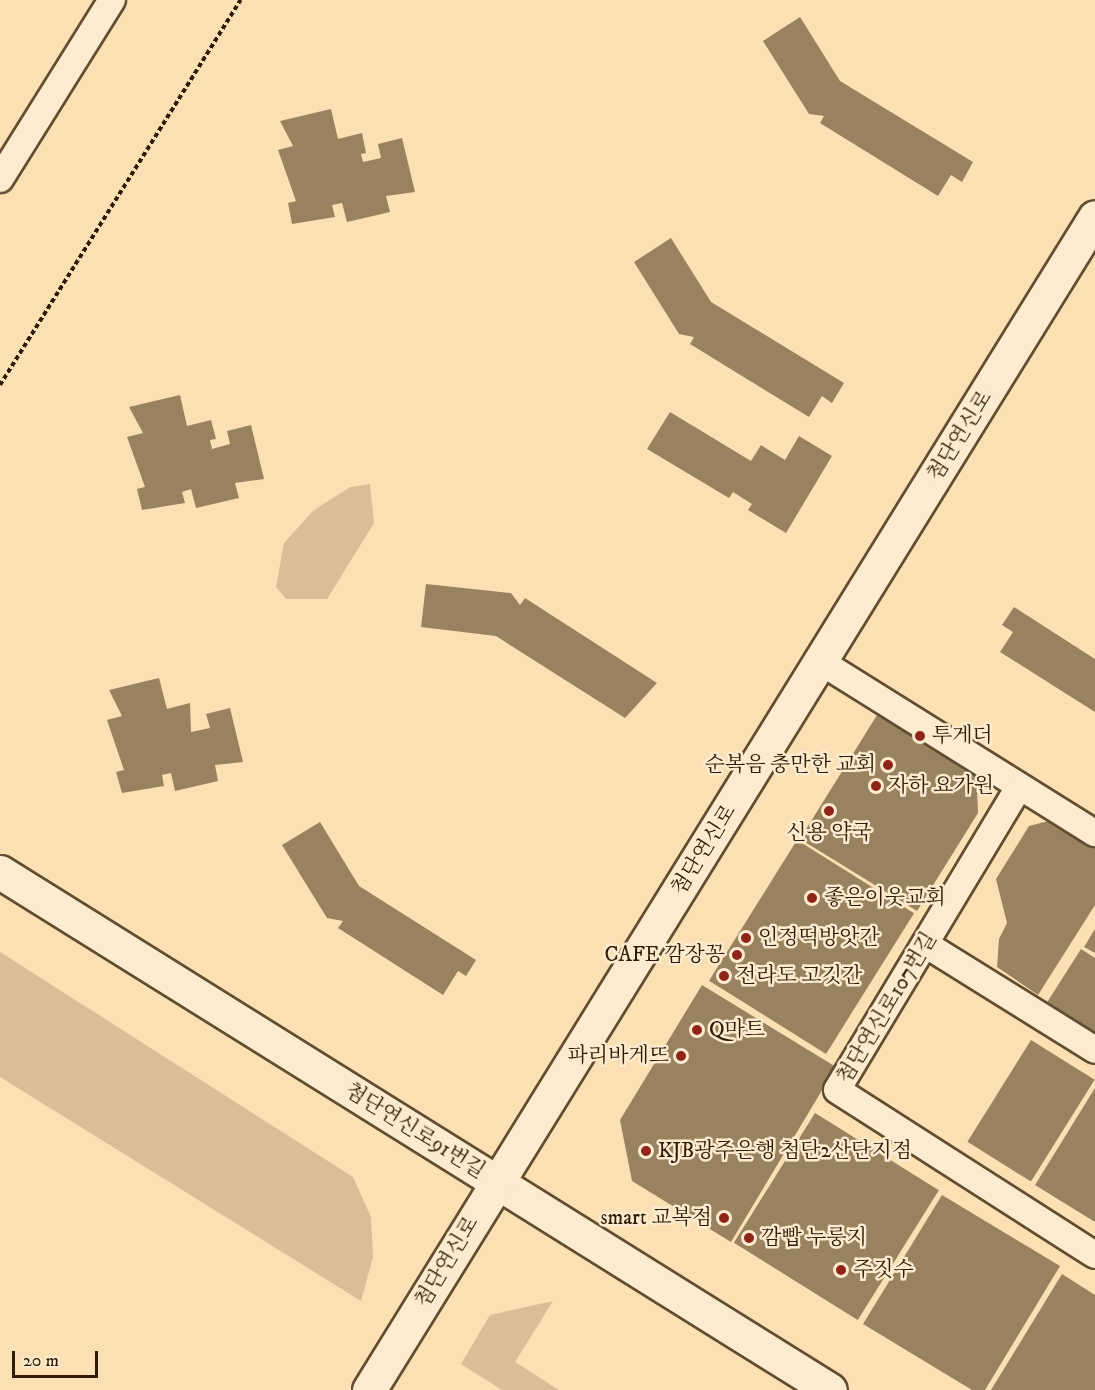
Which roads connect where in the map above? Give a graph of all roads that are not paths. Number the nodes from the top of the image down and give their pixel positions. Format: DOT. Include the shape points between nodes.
graph roads {
  1 [pos="112,0"];
  2 [pos="0,179"];
  3 [pos="1095,217"];
  4 [pos="821,662"];
  5 [pos="1019,787"];
  6 [pos="1095,833"];
  7 [pos="0,872"];
  8 [pos="925,944"];
  9 [pos="1095,1050"];
  10 [pos="496,1182"];
  11 [pos="1095,1255"];
  12 [pos="369,1390"];
  13 [pos="830,1390"];
  1 -- 2 [label="street"];
  3 -- 4 [label="street, 첨단연신로"];
  4 -- 5 [label="street"];
  4 -- 10 [label="street, 첨단연신로"];
  5 -- 6 [label="street"];
  5 -- 8 [label="street, 첨단연신로107번길"];
  7 -- 10 [label="street, 첨단연신로91번길"];
  8 -- 9 [label="street"];
  8 -- 11 [label="street, 첨단연신로107번길" via="837,1090"];
  10 -- 12 [label="street, 첨단연신로"];
  10 -- 13 [label="street, 첨단연신로91번길"];
}
